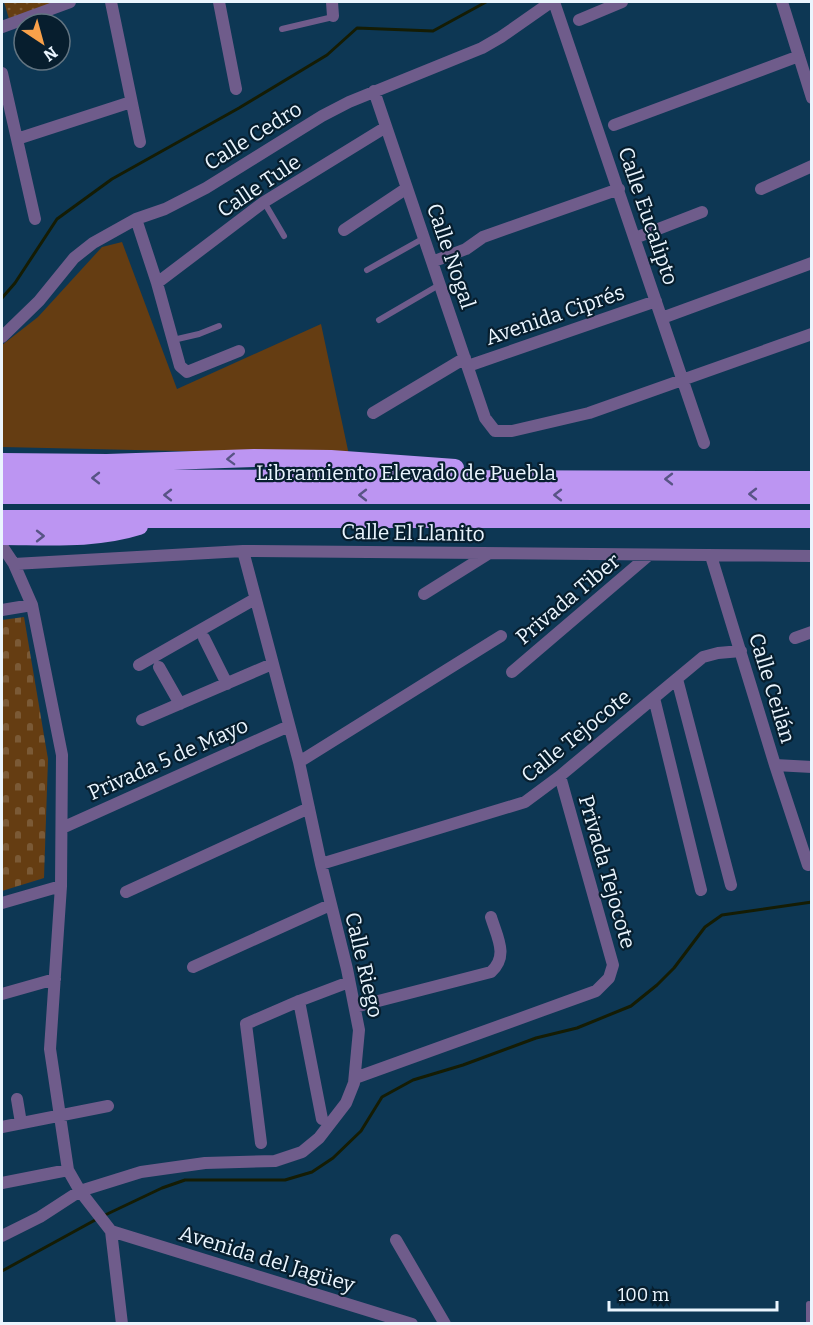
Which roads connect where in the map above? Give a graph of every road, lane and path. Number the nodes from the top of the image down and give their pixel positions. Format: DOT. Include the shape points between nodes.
graph roads {
  1 [pos="70,2"];
  2 [pos="111,2"];
  3 [pos="219,2"];
  4 [pos="331,2"];
  5 [pos="552,2"];
  6 [pos="622,2"];
  7 [pos="782,2"];
  8 [pos="333,16"];
  9 [pos="579,20"];
  10 [pos="2,27"];
  11 [pos="282,29"];
  12 [pos="799,57"];
  13 [pos="2,73"];
  14 [pos="236,89"];
  15 [pos="374,91"];
  16 [pos="812,98"];
  17 [pos="5,101"];
  18 [pos="131,102"];
  19 [pos="614,125"];
  20 [pos="386,127"];
  21 [pos="17,139"];
  22 [pos="140,142"];
  23 [pos="812,166"];
  24 [pos="407,188"];
  25 [pos="619,189"];
  26 [pos="761,189"];
  27 [pos="264,202"];
  28 [pos="702,212"];
  29 [pos="35,219"];
  30 [pos="136,219"];
  31 [pos="344,230"];
  32 [pos="284,236"];
  33 [pos="424,238"];
  34 [pos="635,238"];
  35 [pos="432,262"];
  36 [pos="812,263"];
  37 [pos="367,270"];
  38 [pos="158,283"];
  39 [pos="440,285"];
  40 [pos="656,301"];
  41 [pos="662,318"];
  42 [pos="379,320"];
  43 [pos="219,326"];
  44 [pos="812,334"];
  45 [pos="2,337"];
  46 [pos="173,340"];
  47 [pos="239,351"];
  48 [pos="466,362"];
  49 [pos="682,380"];
  50 [pos="374,413"];
  51 [pos="704,443"];
  52 [pos="2,462"];
  53 [pos="2,478"];
  54 [pos="498,478"];
  55 [pos="812,480"];
  56 [pos="2,495"];
  57 [pos="812,495"];
  58 [pos="2,509"];
  59 [pos="812,511"];
  60 [pos="2,519"];
  61 [pos="157,519"];
  62 [pos="812,519"];
  63 [pos="2,536"];
  64 [pos="2,546"];
  65 [pos="243,551"];
  66 [pos="489,554"];
  67 [pos="649,555"];
  68 [pos="711,556"];
  69 [pos="812,556"];
  70 [pos="14,564"];
  71 [pos="424,594"];
  72 [pos="255,599"];
  73 [pos="32,605"];
  74 [pos="2,610"];
  75 [pos="812,632"];
  76 [pos="501,636"];
  77 [pos="204,638"];
  78 [pos="795,638"];
  79 [pos="741,651"];
  80 [pos="272,664"];
  81 [pos="140,665"];
  82 [pos="159,667"];
  83 [pos="512,672"];
  84 [pos="676,679"];
  85 [pos="227,684"];
  86 [pos="654,698"];
  87 [pos="180,704"];
  88 [pos="142,720"];
  89 [pos="290,726"];
  90 [pos="300,762"];
  91 [pos="775,765"];
  92 [pos="812,767"];
  93 [pos="560,776"];
  94 [pos="309,807"];
  95 [pos="62,828"];
  96 [pos="321,864"];
  97 [pos="808,865"];
  98 [pos="731,885"];
  99 [pos="62,886"];
  100 [pos="701,890"];
  101 [pos="126,892"];
  102 [pos="2,903"];
  103 [pos="330,905"];
  104 [pos="491,917"];
  105 [pos="193,967"];
  106 [pos="55,979"];
  107 [pos="349,982"];
  108 [pos="2,994"];
  109 [pos="299,1001"];
  110 [pos="355,1007"];
  111 [pos="355,1078"];
  112 [pos="17,1099"];
  113 [pos="108,1106"];
  114 [pos="59,1115"];
  115 [pos="322,1119"];
  116 [pos="21,1123"];
  117 [pos="2,1127"];
  118 [pos="261,1143"];
  119 [pos="68,1170"];
  120 [pos="2,1183"];
  121 [pos="80,1191"];
  122 [pos="109,1228"];
  123 [pos="2,1236"];
  124 [pos="396,1240"];
  125 [pos="809,1304"];
  126 [pos="123,1323"];
  127 [pos="412,1323"];
  128 [pos="445,1323"];
  129 [pos="809,1323"];
  1 -- 10 [label="street"];
  2 -- 18 [label="street"];
  3 -- 14 [label="street"];
  4 -- 8 [label="street"];
  5 -- 15 [label="street, Calle Cedro" via="482,48"];
  5 -- 25 [label="street, Calle Eucalipto"];
  6 -- 9 [label="street"];
  7 -- 12 [label="street"];
  8 -- 11 [label="lane"];
  12 -- 16 [label="street"];
  12 -- 19 [label="street"];
  13 -- 17 [label="street"];
  15 -- 20 [label="street, Calle Nogal"];
  15 -- 30 [label="street, Calle Cedro" via="322,116 206,189"];
  17 -- 21 [label="street"];
  18 -- 21 [label="street"];
  18 -- 22 [label="street"];
  20 -- 24 [label="street, Calle Nogal"];
  20 -- 27 [label="street, Calle Tule"];
  21 -- 29 [label="street"];
  23 -- 26 [label="street"];
  24 -- 31 [label="street"];
  24 -- 33 [label="street, Calle Nogal"];
  25 -- 34 [label="street, Calle Eucalipto"];
  25 -- 35 [label="street" via="483,237 466,249"];
  27 -- 32 [label="lane"];
  27 -- 38 [label="street, Calle Tule"];
  28 -- 34 [label="street"];
  30 -- 38 [label="street"];
  30 -- 45 [label="street, Calle Cedro" via="74,258 39,301"];
  33 -- 35 [label="street, Calle Nogal"];
  33 -- 37 [label="lane"];
  34 -- 40 [label="street, Calle Eucalipto"];
  35 -- 39 [label="street, Calle Nogal"];
  36 -- 41 [label="street"];
  38 -- 46 [label="street"];
  39 -- 42 [label="lane"];
  39 -- 48 [label="street, Calle Nogal"];
  40 -- 41 [label="street, Calle Eucalipto"];
  40 -- 48 [label="street, Avenida Ciprés"];
  41 -- 49 [label="street, Calle Eucalipto"];
  43 -- 46 [label="lane"];
  44 -- 49 [label="street"];
  46 -- 47 [label="street" via="180,366 187,372"];
  48 -- 49 [label="street, Calle Nogal" via="485,418 495,431 512,431 589,413"];
  48 -- 50 [label="street, Avenida Ciprés"];
  49 -- 51 [label="street, Calle Eucalipto"];
  54 -- 52 [label="highway, one-way" via="454,468 332,459"];
  54 -- 53 [label="highway, one-way"];
  55 -- 54 [label="highway, one-way"];
  57 -- 56 [label="highway, Libramiento Elevado de Puebla, one-way"];
  58 -- 59 [label="highway, Libramiento Elevado de Puebla"];
  60 -- 61 [label="highway"];
  61 -- 62 [label="highway"];
  63 -- 61 [label="highway, one-way" via="79,536 126,530"];
  64 -- 70 [label="street"];
  65 -- 66 [label="street, Calle El Llanito"];
  65 -- 70 [label="street, Calle El Llanito"];
  65 -- 72 [label="street, Calle Riego"];
  66 -- 67 [label="street, Calle El Llanito"];
  66 -- 71 [label="street"];
  67 -- 68 [label="street, Calle El Llanito"];
  67 -- 83 [label="street, Privada Tiber"];
  68 -- 69 [label="street, Calle El Llanito"];
  68 -- 79 [label="street, Calle Ceilán"];
  70 -- 73 [label="street"];
  72 -- 80 [label="street, Calle Riego"];
  72 -- 81 [label="street"];
  73 -- 74 [label="street"];
  73 -- 95 [label="street" via="62,755"];
  75 -- 78 [label="street"];
  76 -- 90 [label="street"];
  77 -- 85 [label="street"];
  79 -- 84 [label="street, Calle Tejocote" via="703,657"];
  79 -- 91 [label="street, Calle Ceilán"];
  80 -- 85 [label="street"];
  80 -- 89 [label="street, Calle Riego"];
  82 -- 87 [label="street"];
  84 -- 86 [label="street, Calle Tejocote"];
  84 -- 98 [label="street"];
  85 -- 87 [label="street"];
  86 -- 93 [label="street, Calle Tejocote"];
  86 -- 100 [label="street"];
  87 -- 88 [label="street"];
  89 -- 90 [label="street, Calle Riego"];
  89 -- 95 [label="street, Privada 5 de Mayo"];
  90 -- 94 [label="street, Calle Riego"];
  91 -- 92 [label="street"];
  91 -- 97 [label="street, Calle Ceilán"];
  93 -- 96 [label="street, Calle Tejocote" via="525,802"];
  93 -- 111 [label="street, Privada Tejocote" via="613,965 609,978 596,991"];
  94 -- 96 [label="street, Calle Riego"];
  94 -- 101 [label="street"];
  95 -- 99 [label="street"];
  96 -- 103 [label="street, Calle Riego"];
  99 -- 102 [label="street"];
  99 -- 106 [label="street"];
  103 -- 105 [label="street"];
  103 -- 107 [label="street, Calle Riego"];
  104 -- 110 [label="street" via="502,954 500,964 491,972"];
  106 -- 108 [label="street"];
  106 -- 114 [label="street" via="50,1049"];
  107 -- 109 [label="street"];
  107 -- 110 [label="street, Calle Riego"];
  109 -- 115 [label="street"];
  109 -- 118 [label="street" via="246,1024"];
  110 -- 111 [label="street, Calle Riego" via="359,1030"];
  111 -- 121 [label="street, Calle Riego" via="346,1103 319,1138 302,1152 275,1161 205,1163 141,1172"];
  112 -- 116 [label="street"];
  113 -- 114 [label="street"];
  114 -- 116 [label="street"];
  114 -- 119 [label="street"];
  116 -- 117 [label="street"];
  119 -- 120 [label="street"];
  119 -- 121 [label="street"];
  121 -- 122 [label="street"];
  121 -- 123 [label="street, Calle Riego"];
  122 -- 126 [label="street"];
  122 -- 127 [label="street, Avenida del Jagüey"];
  124 -- 128 [label="street"];
  125 -- 129 [label="lane"];
}
